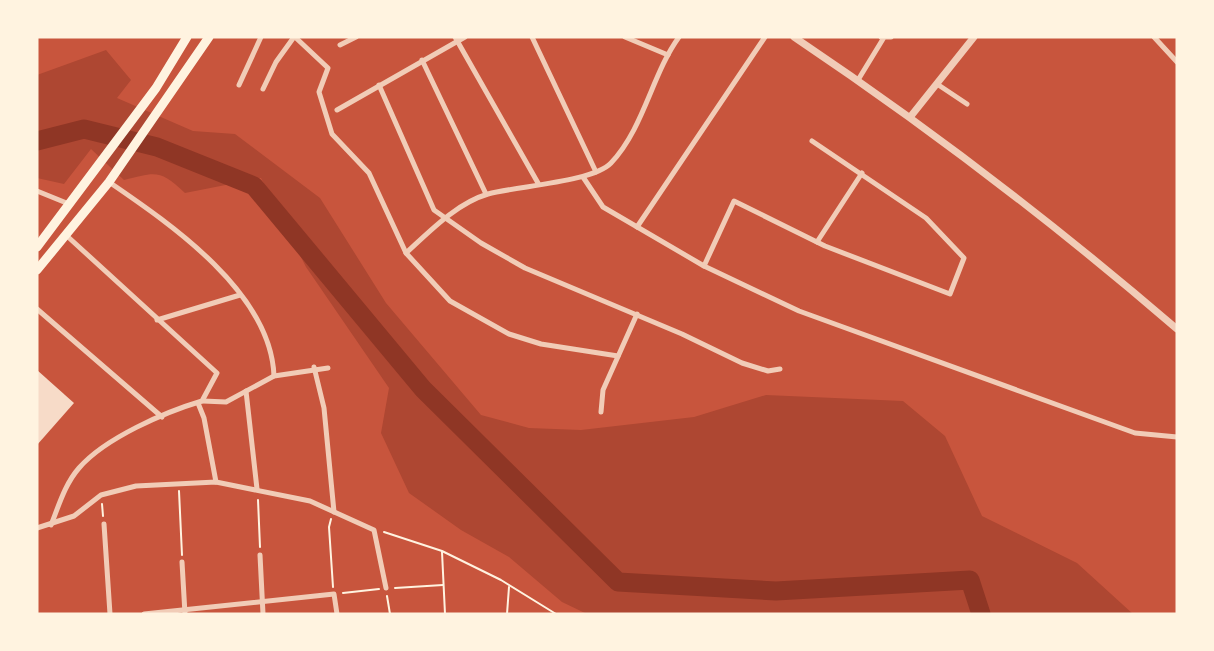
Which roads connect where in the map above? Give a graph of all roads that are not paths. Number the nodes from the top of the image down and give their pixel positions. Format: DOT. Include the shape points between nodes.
graph roads {
  1 [pos="174,37"];
  2 [pos="209,37"];
  3 [pos="261,37"];
  4 [pos="295,37"];
  5 [pos="356,37"];
  6 [pos="465,37"];
  7 [pos="532,37"];
  8 [pos="625,37"];
  9 [pos="679,37"];
  10 [pos="765,37"];
  11 [pos="794,37"];
  12 [pos="891,37"];
  13 [pos="974,37"];
  14 [pos="1154,37"];
  15 [pos="882,38"];
  16 [pos="185,39"];
  17 [pos="456,39"];
  18 [pos="340,45"];
  19 [pos="668,55"];
  20 [pos="422,60"];
  21 [pos="1177,62"];
  22 [pos="858,80"];
  23 [pos="937,84"];
  24 [pos="239,85"];
  25 [pos="379,85"];
  26 [pos="264,89"];
  27 [pos="967,104"];
  28 [pos="337,110"];
  29 [pos="911,116"];
  30 [pos="812,141"];
  31 [pos="596,172"];
  32 [pos="862,173"];
  33 [pos="583,177"];
  34 [pos="110,180"];
  35 [pos="538,183"];
  36 [pos="37,191"];
  37 [pos="486,194"];
  38 [pos="69,204"];
  39 [pos="445,217"];
  40 [pos="637,227"];
  41 [pos="67,236"];
  42 [pos="44,238"];
  43 [pos="817,242"];
  44 [pos="37,247"];
  45 [pos="56,249"];
  46 [pos="406,253"];
  47 [pos="704,266"];
  48 [pos="37,270"];
  49 [pos="240,295"];
  50 [pos="37,309"];
  51 [pos="637,314"];
  52 [pos="157,320"];
  53 [pos="1177,329"];
  54 [pos="618,356"];
  55 [pos="314,368"];
  56 [pos="328,368"];
  57 [pos="779,369"];
  58 [pos="274,376"];
  59 [pos="246,391"];
  60 [pos="200,402"];
  61 [pos="601,412"];
  62 [pos="162,417"];
  63 [pos="1177,437"];
  64 [pos="216,482"];
  65 [pos="257,489"];
  66 [pos="334,512"];
  67 [pos="103,524"];
  68 [pos="51,525"];
  69 [pos="37,528"];
  70 [pos="260,555"];
  71 [pos="182,562"];
  72 [pos="386,588"];
  73 [pos="261,600"];
  74 [pos="185,612"];
  75 [pos="110,614"];
  76 [pos="144,614"];
  77 [pos="263,614"];
  78 [pos="337,614"];
  1 -- 16 [label="street"];
  2 -- 34 [label="main road"];
  3 -- 24 [label="street"];
  4 -- 26 [label="street" via="276,62"];
  4 -- 46 [label="street" via="328,68 319,92 332,134 369,173"];
  5 -- 18 [label="street"];
  6 -- 17 [label="street"];
  7 -- 31 [label="street"];
  8 -- 19 [label="street"];
  9 -- 19 [label="street"];
  10 -- 40 [label="street"];
  11 -- 22 [label="street"];
  12 -- 15 [label="street"];
  13 -- 23 [label="street"];
  14 -- 21 [label="street"];
  15 -- 22 [label="street"];
  16 -- 38 [label="main road" via="156,88"];
  17 -- 20 [label="street"];
  17 -- 35 [label="street"];
  19 -- 31 [label="street" via="649,103 610,164"];
  20 -- 25 [label="street"];
  20 -- 37 [label="street"];
  22 -- 29 [label="street"];
  23 -- 27 [label="street"];
  23 -- 29 [label="street"];
  25 -- 28 [label="street"];
  25 -- 39 [label="street" via="435,209"];
  29 -- 53 [label="street" via="1081,246"];
  30 -- 32 [label="street"];
  31 -- 33 [label="street"];
  32 -- 43 [label="street"];
  32 -- 43 [label="street" via="926,218 964,258 950,294"];
  33 -- 35 [label="street"];
  33 -- 40 [label="street" via="603,207"];
  34 -- 41 [label="main road"];
  34 -- 49 [label="street" via="158,216"];
  35 -- 37 [label="street"];
  36 -- 38 [label="street"];
  37 -- 39 [label="street"];
  38 -- 42 [label="main road"];
  39 -- 46 [label="street"];
  39 -- 51 [label="street" via="500,256"];
  40 -- 47 [label="street"];
  41 -- 45 [label="main road"];
  41 -- 52 [label="street"];
  42 -- 44 [label="main road"];
  42 -- 45 [label="main road"];
  43 -- 47 [label="street" via="734,201"];
  45 -- 48 [label="main road"];
  46 -- 54 [label="street" via="450,301 491,326 541,344"];
  47 -- 63 [label="street" via="799,311 1024,394 1135,433"];
  49 -- 52 [label="street"];
  49 -- 58 [label="street" via="257,315 270,346"];
  50 -- 62 [label="street"];
  51 -- 54 [label="street"];
  51 -- 57 [label="street" via="742,363 768,371"];
  52 -- 60 [label="street" via="217,373"];
  54 -- 61 [label="street" via="603,390"];
  55 -- 56 [label="street"];
  55 -- 58 [label="street"];
  55 -- 66 [label="street" via="324,408"];
  58 -- 59 [label="street"];
  59 -- 60 [label="street" via="226,401"];
  59 -- 65 [label="street"];
  60 -- 62 [label="street"];
  60 -- 64 [label="street"];
  62 -- 68 [label="street" via="139,426 81,466 67,484"];
  64 -- 65 [label="street"];
  64 -- 68 [label="street" via="136,486 101,495 89,507"];
  65 -- 66 [label="street" via="310,500"];
  66 -- 72 [label="street" via="374,530"];
  67 -- 75 [label="street"];
  68 -- 69 [label="street"];
  70 -- 73 [label="street"];
  71 -- 74 [label="street"];
  73 -- 74 [label="street"];
  73 -- 77 [label="street"];
  73 -- 78 [label="street" via="334,594"];
  74 -- 76 [label="street"];
}
